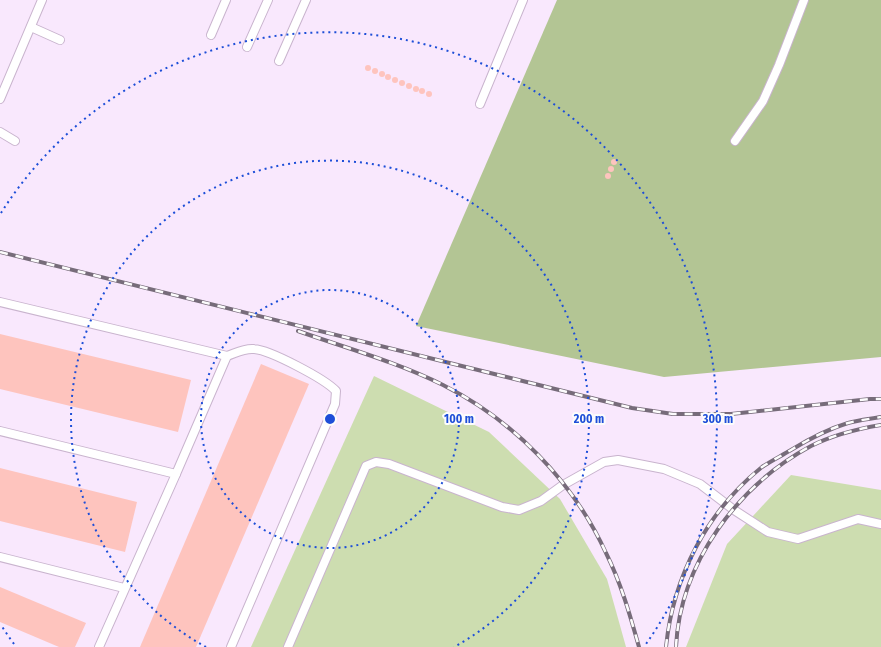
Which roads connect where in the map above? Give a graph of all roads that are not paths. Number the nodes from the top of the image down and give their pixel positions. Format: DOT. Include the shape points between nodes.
graph roads {
  1 [pos="42,0"];
  2 [pos="226,0"];
  3 [pos="268,0"];
  4 [pos="306,0"];
  5 [pos="524,0"];
  6 [pos="804,0"];
  7 [pos="31,27"];
  8 [pos="211,35"];
  9 [pos="60,40"];
  10 [pos="247,47"];
  11 [pos="279,61"];
  12 [pos="0,99"];
  13 [pos="480,104"];
  14 [pos="0,132"];
  15 [pos="735,140"];
  16 [pos="15,141"];
  17 [pos="0,302"];
  18 [pos="227,356"];
  19 [pos="0,431"];
  20 [pos="176,474"];
  21 [pos="881,524"];
  22 [pos="0,557"];
  23 [pos="124,588"];
  24 [pos="99,647"];
  25 [pos="231,647"];
  26 [pos="288,647"];
  1 -- 7 [label="lane"];
  2 -- 8 [label="lane"];
  3 -- 10 [label="lane"];
  4 -- 11 [label="lane"];
  5 -- 13 [label="lane"];
  6 -- 15 [label="lane" via="763,101"];
  7 -- 9 [label="lane"];
  7 -- 12 [label="lane"];
  14 -- 16 [label="lane"];
  17 -- 18 [label="lane"];
  18 -- 20 [label="lane"];
  18 -- 25 [label="lane" via="240,350 263,351 306,370 329,383 336,391 332,411"];
  19 -- 20 [label="lane"];
  20 -- 23 [label="lane"];
  21 -- 26 [label="lane" via="858,519 798,539 768,532 700,484 664,469 618,460 604,462 564,485 541,502 519,510 502,507 389,464 376,462 366,466"];
  22 -- 23 [label="lane"];
  23 -- 24 [label="lane"];
}
